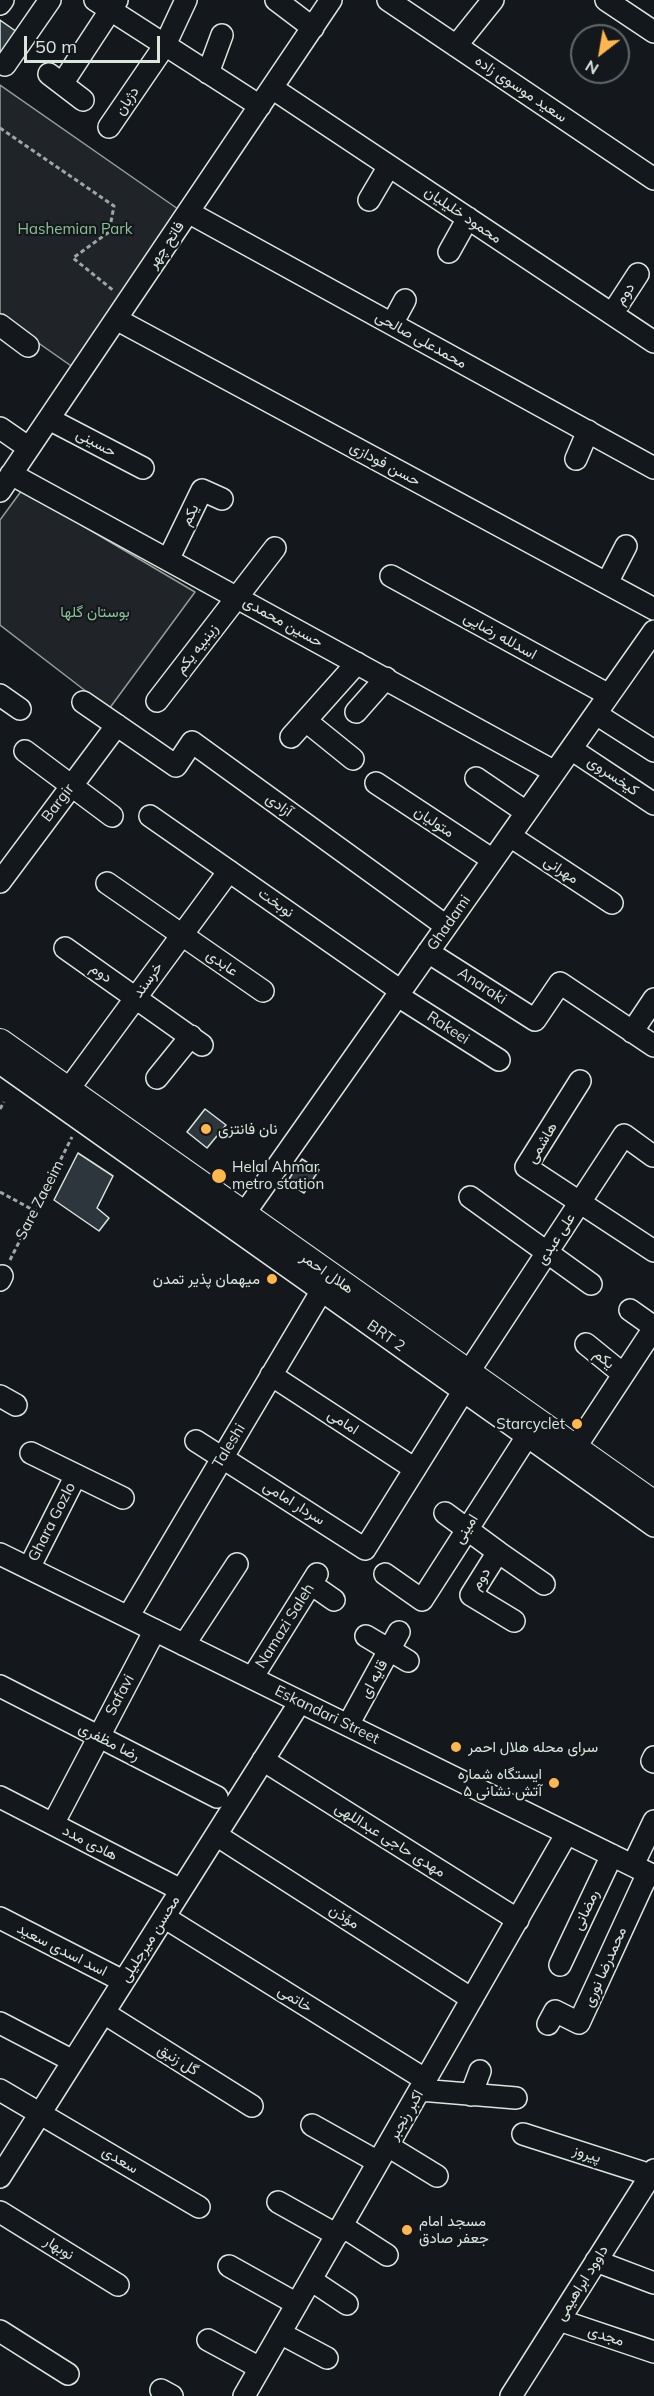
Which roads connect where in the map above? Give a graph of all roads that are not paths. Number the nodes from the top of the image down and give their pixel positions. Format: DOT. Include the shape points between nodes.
graph roads {
  1 [pos="3,0"];
  2 [pos="50,0"];
  3 [pos="186,0"];
  4 [pos="276,0"];
  5 [pos="331,0"];
  6 [pos="388,0"];
  7 [pos="493,0"];
  8 [pos="606,0"];
  9 [pos="107,3"];
  10 [pos="0,4"];
  11 [pos="313,28"];
  12 [pos="654,32"];
  13 [pos="222,35"];
  14 [pos="165,45"];
  15 [pos="456,46"];
  16 [pos="5,65"];
  17 [pos="208,73"];
  18 [pos="272,88"];
  19 [pos="83,100"];
  20 [pos="260,106"];
  21 [pos="109,127"];
  22 [pos="389,166"];
  23 [pos="653,176"];
  24 [pos="369,200"];
  25 [pos="188,212"];
  26 [pos="468,218"];
  27 [pos="449,252"];
  28 [pos="638,274"];
  29 [pos="405,300"];
  30 [pos="121,311"];
  31 [pos="612,314"];
  32 [pos="392,324"];
  33 [pos="0,325"];
  34 [pos="653,339"];
  35 [pos="28,346"];
  36 [pos="49,418"];
  37 [pos="0,428"];
  38 [pos="588,431"];
  39 [pos="29,448"];
  40 [pos="576,459"];
  41 [pos="143,468"];
  42 [pos="654,468"];
  43 [pos="6,482"];
  44 [pos="222,499"];
  45 [pos="626,546"];
  46 [pos="275,548"];
  47 [pos="168,560"];
  48 [pos="391,576"];
  49 [pos="607,583"];
  50 [pos="237,597"];
  51 [pos="654,609"];
  52 [pos="651,642"];
  53 [pos="357,663"];
  54 [pos="386,678"];
  55 [pos="0,695"];
  56 [pos="609,695"];
  57 [pos="157,701"];
  58 [pos="83,702"];
  59 [pos="20,709"];
  60 [pos="356,712"];
  61 [pos="596,714"];
  62 [pos="306,721"];
  63 [pos="117,725"];
  64 [pos="291,737"];
  65 [pos="571,749"];
  66 [pos="25,751"];
  67 [pos="654,751"];
  68 [pos="352,759"];
  69 [pos="555,772"];
  70 [pos="476,778"];
  71 [pos="376,783"];
  72 [pos="72,786"];
  73 [pos="654,804"];
  74 [pos="526,812"];
  75 [pos="112,816"];
  76 [pos="150,816"];
  77 [pos="510,836"];
  78 [pos="493,860"];
  79 [pos="3,870"];
  80 [pos="229,871"];
  81 [pos="107,883"];
  82 [pos="612,903"];
  83 [pos="446,926"];
  84 [pos="182,935"];
  85 [pos="65,948"];
  86 [pos="428,952"];
  87 [pos="263,991"];
  88 [pos="400,993"];
  89 [pos="136,997"];
  90 [pos="654,999"];
  91 [pos="632,1032"];
  92 [pos="0,1042"];
  93 [pos="654,1046"];
  94 [pos="499,1060"];
  95 [pos="0,1063"];
  96 [pos="157,1078"];
  97 [pos="580,1081"];
  98 [pos="68,1090"];
  99 [pos="653,1156"];
  100 [pos="470,1197"];
  101 [pos="580,1202"];
  102 [pos="244,1214"];
  103 [pos="654,1251"];
  104 [pos="548,1252"];
  105 [pos="326,1283"];
  106 [pos="591,1284"];
  107 [pos="630,1310"];
  108 [pos="654,1327"];
  109 [pos="586,1344"];
  110 [pos="623,1374"];
  111 [pos="271,1376"];
  112 [pos="468,1380"];
  113 [pos="532,1429"];
  114 [pos="196,1441"];
  115 [pos="575,1448"];
  116 [pos="31,1453"];
  117 [pos="222,1458"];
  118 [pos="415,1469"];
  119 [pos="76,1475"];
  120 [pos="123,1498"];
  121 [pos="654,1504"];
  122 [pos="445,1513"];
  123 [pos="654,1526"];
  124 [pos="466,1529"];
  125 [pos="498,1552"];
  126 [pos="0,1554"];
  127 [pos="237,1564"];
  128 [pos="29,1568"];
  129 [pos="385,1574"];
  130 [pos="544,1584"];
  131 [pos="334,1600"];
  132 [pos="128,1617"];
  133 [pos="514,1622"];
  134 [pos="155,1630"];
  135 [pos="366,1636"];
  136 [pos="394,1641"];
  137 [pos="184,1645"];
  138 [pos="408,1661"];
  139 [pos="252,1678"];
  140 [pos="0,1686"];
  141 [pos="300,1701"];
  142 [pos="348,1725"];
  143 [pos="99,1737"];
  144 [pos="263,1760"];
  145 [pos="0,1797"];
  146 [pos="217,1797"];
  147 [pos="654,1821"];
  148 [pos="53,1824"];
  149 [pos="567,1833"];
  150 [pos="216,1835"];
  151 [pos="612,1855"];
  152 [pos="645,1871"];
  153 [pos="181,1890"];
  154 [pos="164,1917"];
  155 [pos="0,1918"];
  156 [pos="518,1920"];
  157 [pos="560,1965"];
  158 [pos="123,1981"];
  159 [pos="472,1999"];
  160 [pos="104,2013"];
  161 [pos="0,2023"];
  162 [pos="548,2024"];
  163 [pos="73,2061"];
  164 [pos="480,2071"];
  165 [pos="423,2085"];
  166 [pos="0,2090"];
  167 [pos="471,2095"];
  168 [pos="516,2098"];
  169 [pos="252,2106"];
  170 [pos="41,2112"];
  171 [pos="312,2125"];
  172 [pos="523,2134"];
  173 [pos="383,2154"];
  174 [pos="653,2174"];
  175 [pos="437,2176"];
  176 [pos="0,2177"];
  177 [pos="278,2202"];
  178 [pos="199,2207"];
  179 [pos="0,2212"];
  180 [pos="339,2230"];
  181 [pos="387,2255"];
  182 [pos="596,2261"];
  183 [pos="229,2266"];
  184 [pos="310,2280"];
  185 [pos="654,2283"];
  186 [pos="118,2285"];
  187 [pos="297,2304"];
  188 [pos="347,2304"];
  189 [pos="559,2320"];
  190 [pos="0,2331"];
  191 [pos="280,2333"];
  192 [pos="208,2340"];
  193 [pos="654,2352"];
  194 [pos="327,2358"];
  195 [pos="260,2368"];
  196 [pos="68,2373"];
  197 [pos="244,2396"];
  198 [pos="511,2396"];
  1 -- 10 [label="street"];
  2 -- 16 [label="street"];
  3 -- 14 [label="street, دژبان"];
  4 -- 11 [label="street"];
  5 -- 11 [label="street, فاتح چهر"];
  6 -- 15 [label="street, سعید موسوی زاده"];
  7 -- 15 [label="street"];
  8 -- 12 [label="street"];
  9 -- 14 [label="street"];
  9 -- 19 [label="street" via="56,79"];
  11 -- 18 [label="street, فاتح چهر"];
  13 -- 17 [label="street"];
  14 -- 17 [label="street"];
  14 -- 21 [label="street, دژبان"];
  15 -- 23 [label="street, سعید موسوی زاده"];
  17 -- 20 [label="street"];
  18 -- 20 [label="street, فاتح چهر"];
  18 -- 22 [label="street, محمود خلیلیان"];
  20 -- 25 [label="street, فاتح چهر"];
  22 -- 24 [label="street"];
  22 -- 26 [label="street, محمود خلیلیان"];
  25 -- 30 [label="street, فاتح چهر"];
  25 -- 32 [label="street, محمدعلی صالحی"];
  26 -- 27 [label="street"];
  26 -- 31 [label="street, محمود خلیلیان"];
  28 -- 31 [label="street, دوم"];
  29 -- 32 [label="street"];
  30 -- 36 [label="street, فاتح چهر"];
  30 -- 49 [label="street, حسن فودازی"];
  31 -- 34 [label="street, محمود خلیلیان"];
  32 -- 38 [label="street, محمدعلی صالحی"];
  33 -- 35 [label="street"];
  36 -- 39 [label="street, فاتح چهر"];
  36 -- 41 [label="street, حسینی"];
  37 -- 39 [label="street"];
  38 -- 40 [label="street"];
  38 -- 42 [label="street, محمدعلی صالحی"];
  39 -- 43 [label="street, فاتح چهر"];
  43 -- 47 [label="street, حسین محمدی"];
  44 -- 47 [label="street, یکم" via="202,490"];
  45 -- 49 [label="street"];
  46 -- 50 [label="street"];
  47 -- 50 [label="street, حسین محمدی"];
  48 -- 56 [label="street, اسدلله رضایی"];
  49 -- 51 [label="street, حسن فودازی"];
  50 -- 53 [label="street, حسین محمدی"];
  50 -- 57 [label="street, زینبیه یکم"];
  52 -- 56 [label="street, Ghadami"];
  53 -- 54 [label="street, حسین محمدی"];
  53 -- 62 [label="street"];
  54 -- 60 [label="street"];
  54 -- 69 [label="street, حسین محمدی"];
  55 -- 59 [label="street"];
  56 -- 61 [label="street, Ghadami"];
  58 -- 63 [label="street"];
  61 -- 65 [label="street, Ghadami"];
  61 -- 67 [label="street"];
  62 -- 64 [label="street"];
  62 -- 68 [label="street"];
  63 -- 72 [label="street, Bargir"];
  63 -- 83 [label="street, آزادی" via="176,766 192,742"];
  65 -- 69 [label="street, Ghadami"];
  65 -- 73 [label="street, کیخسروی"];
  66 -- 72 [label="street"];
  69 -- 74 [label="street, Ghadami"];
  70 -- 74 [label="street"];
  71 -- 78 [label="street, متولیان"];
  72 -- 75 [label="street"];
  72 -- 79 [label="street, Bargir"];
  74 -- 77 [label="street, Ghadami"];
  76 -- 80 [label="street, نوبخت"];
  77 -- 78 [label="street, Ghadami"];
  77 -- 82 [label="street, مهرانی"];
  78 -- 83 [label="street, Ghadami"];
  80 -- 84 [label="street, خرسند"];
  80 -- 88 [label="street, نوبخت"];
  81 -- 84 [label="street, عابدی"];
  83 -- 86 [label="street, Ghadami"];
  84 -- 87 [label="street, عابدی"];
  84 -- 89 [label="street, خرسند"];
  85 -- 89 [label="street, دوم"];
  86 -- 88 [label="street, Ghadami"];
  86 -- 91 [label="street, Anaraki" via="535,1020 560,983"];
  88 -- 94 [label="street, Rakeei"];
  88 -- 102 [label="street, Ghadami"];
  89 -- 96 [label="street, دوم" via="197,1040"];
  89 -- 98 [label="street, خرسند"];
  90 -- 91 [label="street"];
  91 -- 93 [label="street"];
  92 -- 98 [label="main road, هلال احمر"];
  95 -- 105 [label="street"];
  97 -- 101 [label="street, هاشمی" via="526,1167"];
  98 -- 102 [label="main road, هلال احمر"];
  99 -- 101 [label="street, علی عبدی" via="624,1135"];
  100 -- 104 [label="street"];
  101 -- 103 [label="street, هاشمی"];
  101 -- 104 [label="street, علی عبدی"];
  102 -- 105 [label="main road, هلال احمر"];
  104 -- 106 [label="street"];
  104 -- 112 [label="street, علی عبدی"];
  105 -- 111 [label="street, Taleshi"];
  105 -- 112 [label="main road, هلال احمر"];
  107 -- 108 [label="street"];
  108 -- 110 [label="street"];
  109 -- 110 [label="street, یکم"];
  110 -- 115 [label="street"];
  111 -- 117 [label="street, Taleshi"];
  111 -- 118 [label="street, امامی"];
  112 -- 113 [label="main road, هلال احمر"];
  112 -- 118 [label="street"];
  113 -- 115 [label="main road, هلال احمر"];
  113 -- 123 [label="street"];
  113 -- 124 [label="street, امینی"];
  114 -- 117 [label="street, سردار امامی"];
  115 -- 121 [label="main road, هلال احمر"];
  116 -- 119 [label="street"];
  117 -- 118 [label="street, سردار امامی" via="365,1549"];
  117 -- 132 [label="street, Taleshi"];
  119 -- 120 [label="street"];
  119 -- 128 [label="street, Ghara Gozlo"];
  122 -- 124 [label="street"];
  124 -- 125 [label="street, دوم"];
  124 -- 129 [label="street, امینی" via="422,1600"];
  125 -- 130 [label="street"];
  125 -- 133 [label="street, دوم" via="471,1595"];
  126 -- 128 [label="street, Eskandari Street"];
  127 -- 137 [label="street"];
  128 -- 132 [label="street, Eskandari Street"];
  131 -- 139 [label="street, Namazi Saleh" via="314,1579"];
  132 -- 134 [label="street, Eskandari Street"];
  134 -- 137 [label="street, Eskandari Street"];
  134 -- 143 [label="street, Safavi"];
  135 -- 136 [label="street"];
  136 -- 138 [label="street"];
  136 -- 142 [label="street, قایه ای"];
  137 -- 139 [label="street, Eskandari Street"];
  139 -- 141 [label="street, Eskandari Street"];
  140 -- 143 [label="street, رضا مظفری"];
  141 -- 142 [label="street, Eskandari Street"];
  141 -- 144 [label="street, محسن میرجلیلی"];
  142 -- 149 [label="street, Eskandari Street"];
  143 -- 146 [label="street, رضا مظفری"];
  143 -- 148 [label="street, Safavi"];
  144 -- 150 [label="street, محسن میرجلیلی"];
  144 -- 156 [label="street, مهدی حاجی عبداللهی"];
  145 -- 148 [label="street, هادی مدد"];
  147 -- 152 [label="street"];
  148 -- 153 [label="street, هادی مدد"];
  149 -- 151 [label="street, Eskandari Street"];
  149 -- 156 [label="street, اکبر رنجبر"];
  150 -- 153 [label="street, محسن میرجلیلی"];
  150 -- 159 [label="street, مؤذن"];
  151 -- 152 [label="street, Eskandari Street"];
  151 -- 157 [label="street, رمضانی"];
  152 -- 162 [label="street, محمدرضا نوری" via="579,2023 555,2011"];
  153 -- 154 [label="street, محسن میرجلیلی"];
  154 -- 158 [label="street, محسن میرجلیلی"];
  154 -- 165 [label="street, خاتمی"];
  155 -- 158 [label="street, اسد اسدی سعید"];
  156 -- 159 [label="street, اکبر رنجبر"];
  158 -- 160 [label="street, محسن میرجلیلی"];
  159 -- 165 [label="street, اکبر رنجبر"];
  160 -- 163 [label="street, محسن میرجلیلی"];
  160 -- 169 [label="street, گل زنبق"];
  161 -- 163 [label="street"];
  163 -- 170 [label="street, محسن میرجلیلی"];
  164 -- 167 [label="street"];
  165 -- 167 [label="street"];
  165 -- 173 [label="street, اکبر رنجبر"];
  166 -- 170 [label="street, سعدی"];
  167 -- 168 [label="street"];
  170 -- 176 [label="street, محسن میرجلیلی"];
  170 -- 178 [label="street, سعدی"];
  171 -- 173 [label="street"];
  172 -- 174 [label="street, پیروز"];
  173 -- 175 [label="street"];
  173 -- 180 [label="street, اکبر رنجبر"];
  174 -- 182 [label="street, داوود ابراهیمی"];
  177 -- 180 [label="street"];
  179 -- 186 [label="street, نوبهار"];
  180 -- 181 [label="street"];
  180 -- 184 [label="street, اکبر رنجبر"];
  182 -- 185 [label="street"];
  182 -- 189 [label="street, داوود ابراهیمی"];
  183 -- 187 [label="street"];
  184 -- 187 [label="street, اکبر رنجبر"];
  184 -- 188 [label="street"];
  187 -- 191 [label="street, اکبر رنجبر"];
  189 -- 193 [label="street, مجدی"];
  189 -- 198 [label="street, داوود ابراهیمی"];
  190 -- 196 [label="street"];
  191 -- 194 [label="street"];
  191 -- 195 [label="street, اکبر رنجبر"];
  192 -- 195 [label="street"];
  195 -- 197 [label="street, اکبر رنجبر"];
}
